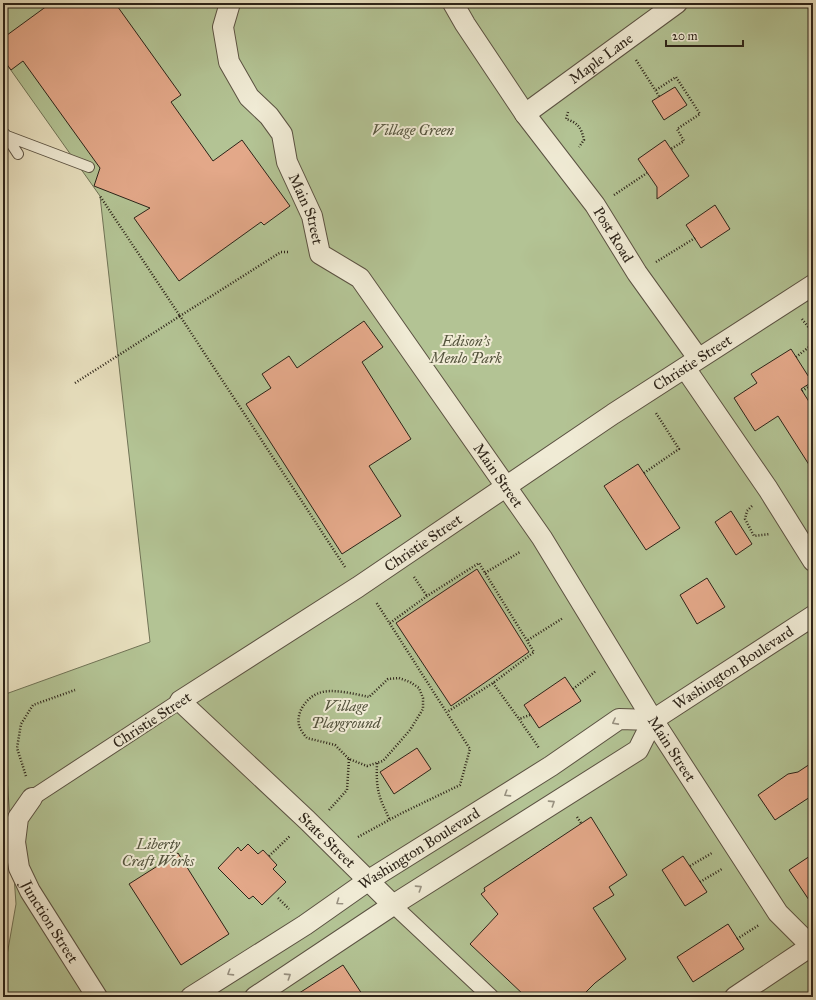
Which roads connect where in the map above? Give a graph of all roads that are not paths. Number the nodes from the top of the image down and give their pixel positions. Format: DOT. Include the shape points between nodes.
graph roads {
  1 [pos="230,3"];
  2 [pos="453,3"];
  3 [pos="677,3"];
  4 [pos="525,114"];
  5 [pos="5,135"];
  6 [pos="18,154"];
  7 [pos="89,167"];
  8 [pos="813,285"];
  9 [pos="691,363"];
  10 [pos="507,487"];
  11 [pos="813,561"];
  12 [pos="813,616"];
  13 [pos="180,701"];
  14 [pos="653,720"];
  15 [pos="32,798"];
  16 [pos="369,880"];
  17 [pos="393,905"];
  18 [pos="812,946"];
  19 [pos="97,997"];
  20 [pos="192,997"];
  21 [pos="255,997"];
  22 [pos="491,997"];
  23 [pos="735,997"];
  1 -- 10 [label="street, Main Street" via="224,27 229,62 249,97 269,116 282,134 287,162 312,216 320,254 360,278"];
  2 -- 4 [label="street"];
  3 -- 4 [label="street, Maple Lane"];
  4 -- 9 [label="street, Post Road" via="595,205"];
  5 -- 6 [label="lane"];
  5 -- 7 [label="lane"];
  8 -- 9 [label="street, Christie Street"];
  9 -- 10 [label="street, Christie Street"];
  9 -- 11 [label="street, Post Road"];
  10 -- 13 [label="street, Christie Street" via="358,587"];
  10 -- 14 [label="street, Main Street" via="542,538"];
  12 -- 14 [label="street, Washington Boulevard"];
  13 -- 15 [label="street, Christie Street"];
  13 -- 16 [label="street, State Street"];
  14 -- 16 [label="street, Washington Boulevard, one-way" via="619,719 551,766"];
  17 -- 14 [label="street, one-way" via="638,750"];
  14 -- 18 [label="street, Main Street" via="778,912"];
  15 -- 19 [label="street, Junction Street" via="18,818 15,842 19,868 30,891"];
  16 -- 17 [label="street, State Street"];
  16 -- 20 [label="street, Washington Boulevard, one-way" via="305,925"];
  21 -- 17 [label="street, one-way"];
  17 -- 22 [label="street, State Street"];
  18 -- 23 [label="street"];
}
